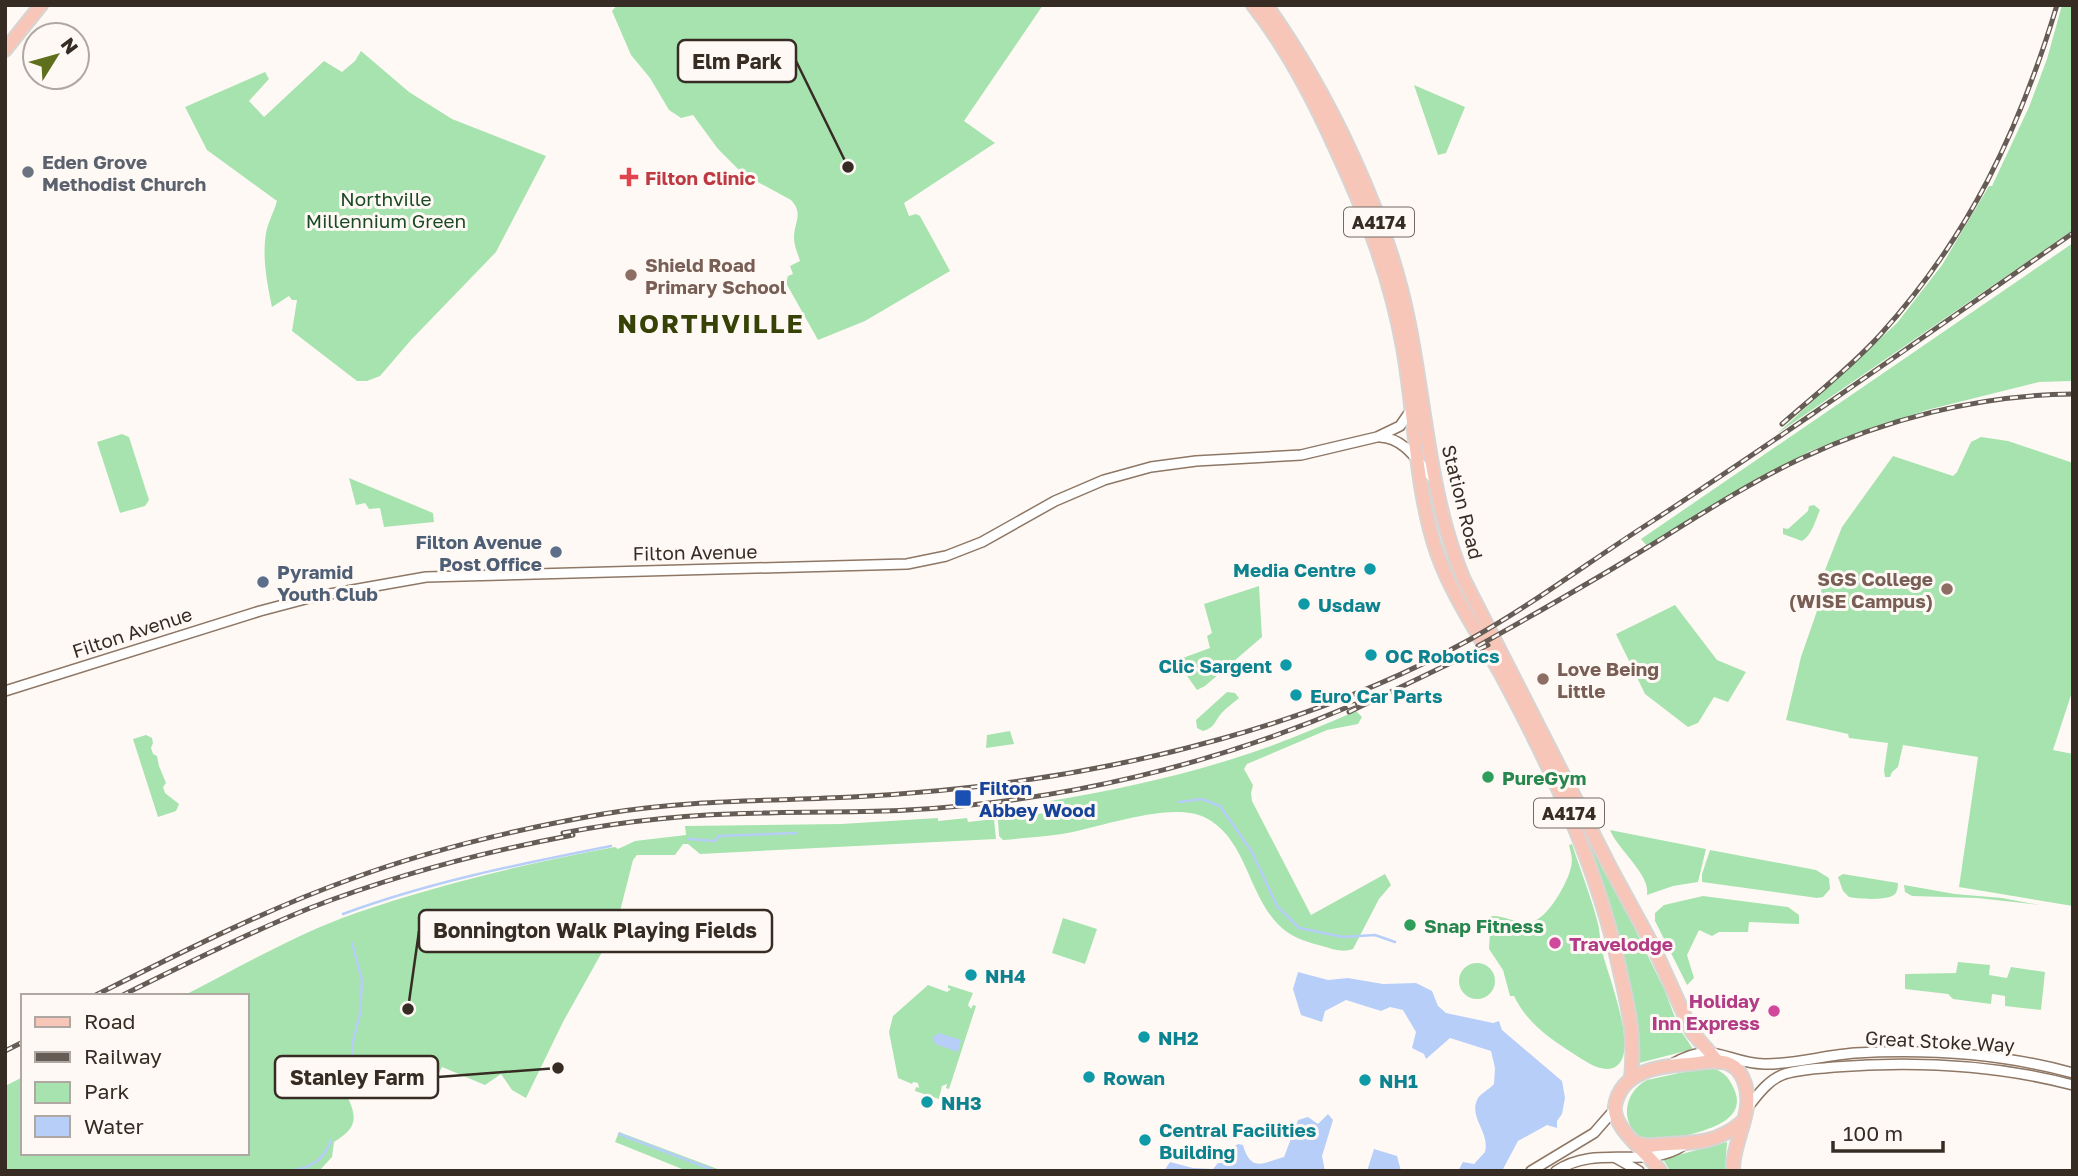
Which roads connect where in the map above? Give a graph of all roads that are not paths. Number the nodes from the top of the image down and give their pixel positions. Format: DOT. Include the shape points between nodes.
graph roads {
  1 [pos="40,5"];
  2 [pos="1253,5"];
  3 [pos="1266,5"];
  4 [pos="5,50"];
  5 [pos="1412,409"];
  6 [pos="1391,432"];
  7 [pos="1377,437"];
  8 [pos="1416,444"];
  9 [pos="1425,462"];
  10 [pos="5,691"];
  11 [pos="1707,1051"];
  12 [pos="1720,1057"];
  13 [pos="1672,1064"];
  14 [pos="2073,1073"];
  15 [pos="1631,1079"];
  16 [pos="2073,1085"];
  17 [pos="1747,1108"];
  18 [pos="1615,1109"];
  19 [pos="1743,1122"];
  20 [pos="1634,1142"];
  21 [pos="1684,1145"];
  22 [pos="1613,1156"];
  23 [pos="1648,1156"];
  24 [pos="1531,1171"];
  25 [pos="1556,1171"];
  26 [pos="1639,1171"];
  27 [pos="1660,1171"];
  28 [pos="1733,1171"];
  1 -- 4 [label="main road"];
  2 -- 5 [label="main road, Station Road / A4174" via="1311,96 1371,229 1398,320"];
  3 -- 9 [label="main road, Station Road / A4174" via="1320,91 1386,241 1408,317"];
  5 -- 6 [label="street, Filton Avenue"];
  5 -- 8 [label="main road, Station Road / A4174"];
  6 -- 7 [label="street, Filton Avenue"];
  6 -- 8 [label="street"];
  7 -- 9 [label="street" via="1399,442"];
  7 -- 10 [label="street, Filton Avenue" via="1301,456 1151,467 1055,500 982,542 907,564 426,577 260,611"];
  8 -- 9 [label="main road, Station Road / A4174"];
  9 -- 11 [label="main road, Station Road / A4174" via="1464,580 1654,948 1692,1032"];
  9 -- 15 [label="main road, Station Road / A4174" via="1433,541 1443,568 1515,702 1582,842 1614,942 1627,1003 1634,1037"];
  11 -- 12 [label="main road, Station Road / A4174"];
  11 -- 13 [label="street"];
  12 -- 13 [label="main road"];
  12 -- 14 [label="street, Great Stoke Way" via="1764,1064 1909,1052 2016,1062"];
  12 -- 17 [label="main road" via="1742,1075"];
  13 -- 15 [label="main road" via="1648,1069"];
  15 -- 18 [label="main road"];
  16 -- 17 [label="street, Great Stoke Way" via="1953,1067 1843,1067 1778,1077"];
  17 -- 19 [label="main road"];
  18 -- 20 [label="main road"];
  18 -- 24 [label="street" via="1594,1133"];
  19 -- 21 [label="main road" via="1726,1134"];
  19 -- 28 [label="main road"];
  20 -- 21 [label="main road"];
  20 -- 23 [label="main road"];
  21 -- 23 [label="street" via="1672,1154"];
  22 -- 23 [label="street"];
  22 -- 25 [label="street" via="1577,1160"];
  22 -- 26 [label="street"];
  23 -- 27 [label="main road"];
}
